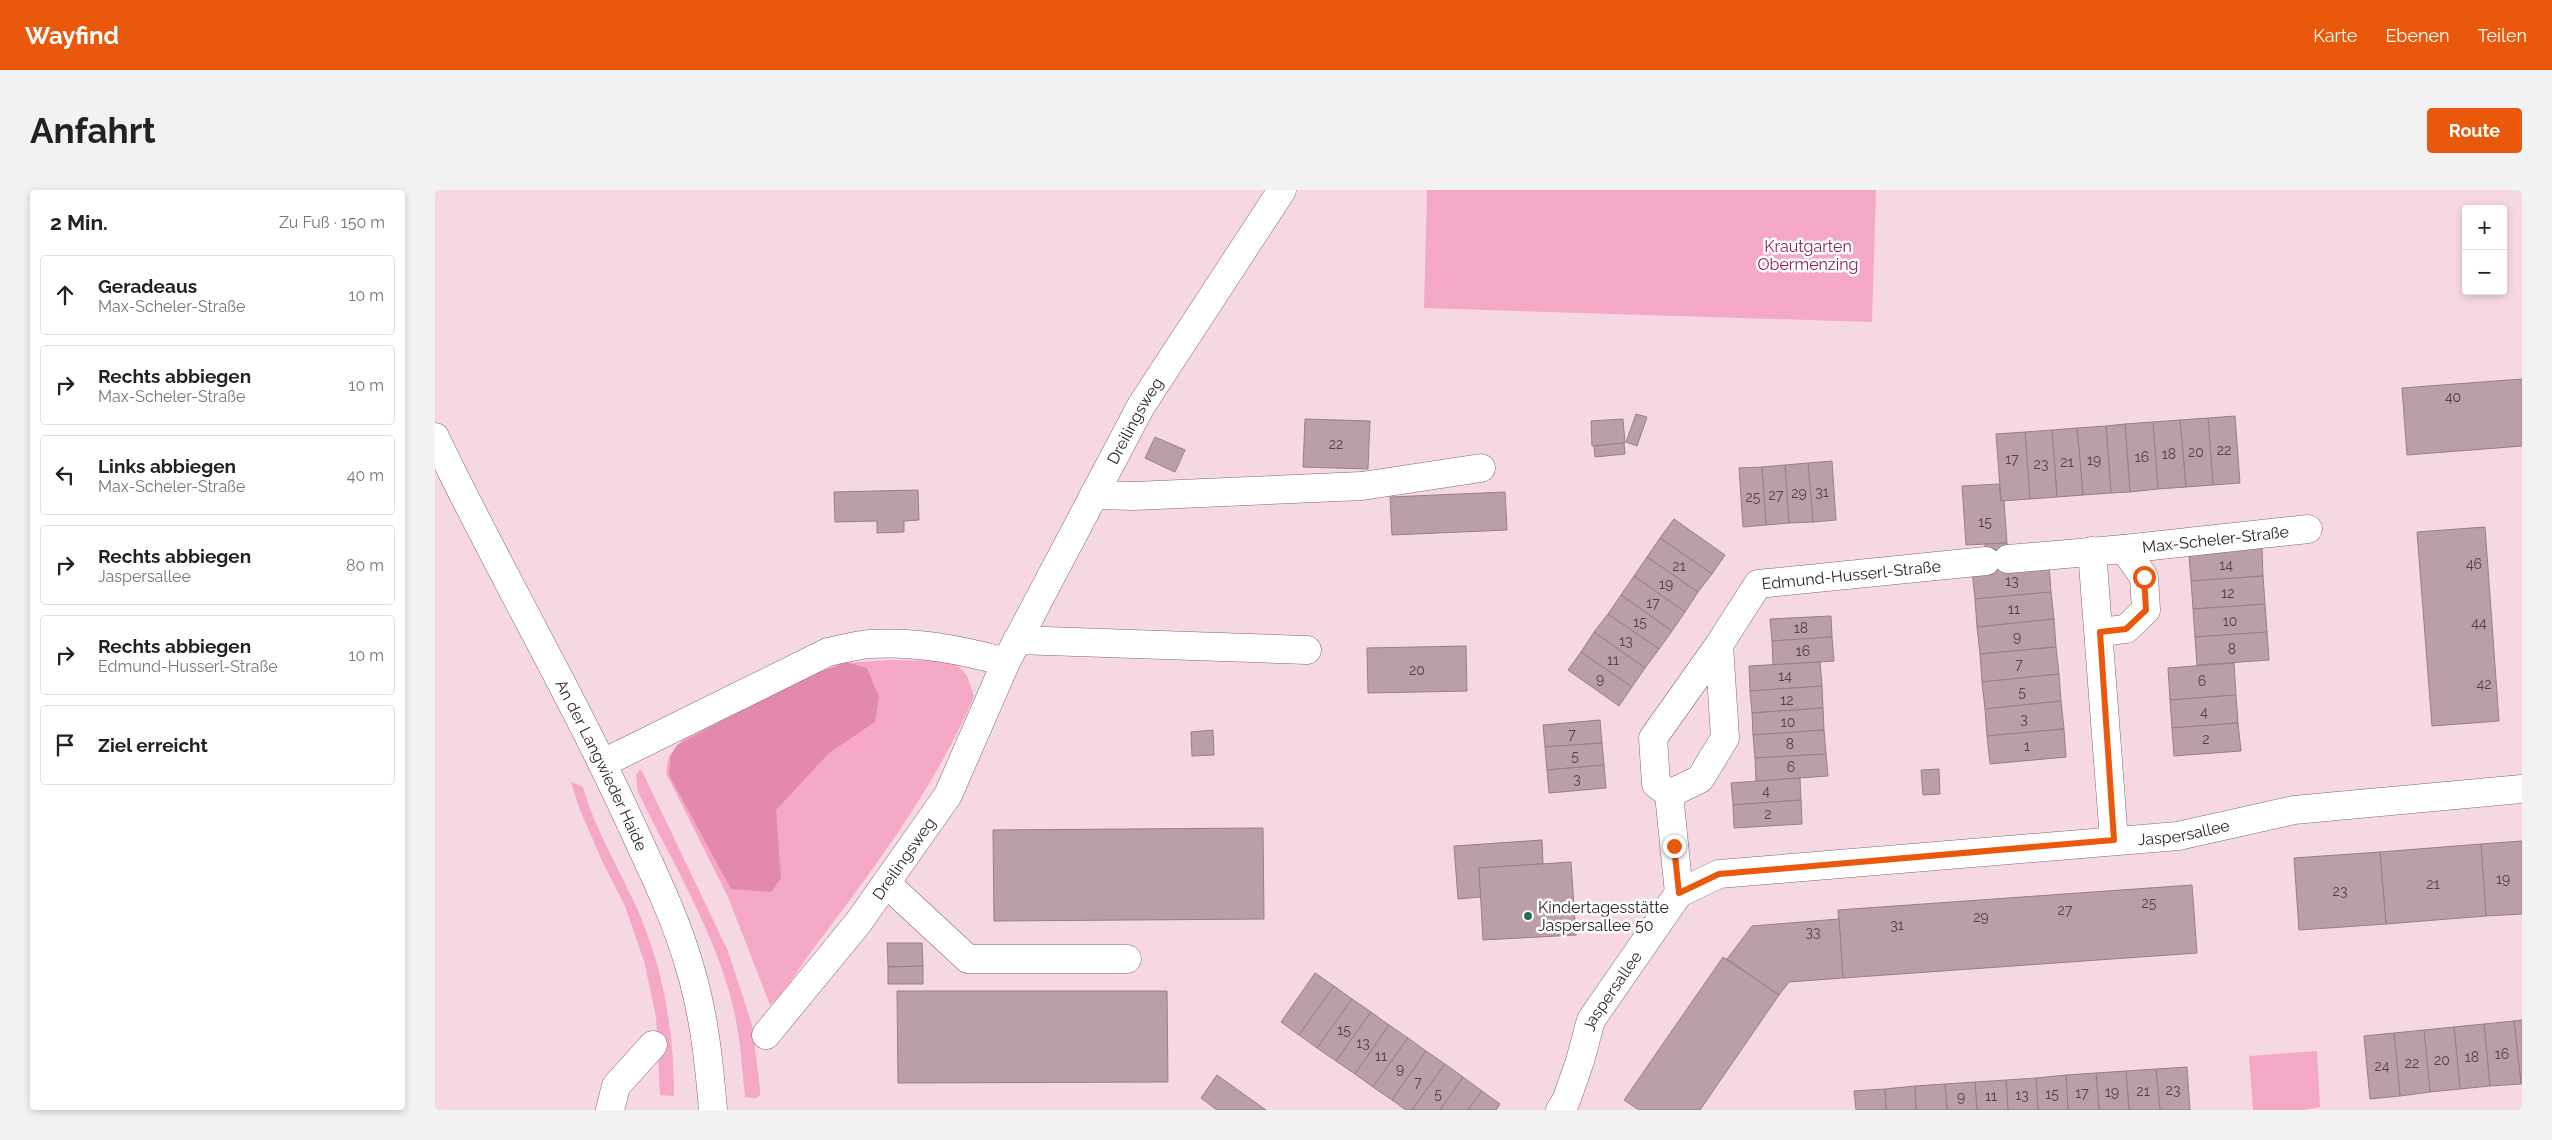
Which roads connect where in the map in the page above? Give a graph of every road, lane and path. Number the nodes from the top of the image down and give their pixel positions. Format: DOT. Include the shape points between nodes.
graph roads {
  1 [pos="1282,190"];
  2 [pos="435,437"];
  3 [pos="1481,468"];
  4 [pos="1094,494"];
  5 [pos="2309,529"];
  6 [pos="2124,549"];
  7 [pos="2092,551"];
  8 [pos="1997,560"];
  9 [pos="2100,632"];
  10 [pos="1719,645"];
  11 [pos="1307,650"];
  12 [pos="1011,651"];
  13 [pos="603,763"];
  14 [pos="2522,789"];
  15 [pos="1669,794"];
  16 [pos="2114,840"];
  17 [pos="886,883"];
  18 [pos="1679,893"];
  19 [pos="1127,960"];
  20 [pos="766,1035"];
  21 [pos="653,1045"];
  22 [pos="610,1110"];
  23 [pos="713,1110"];
  24 [pos="1560,1110"];
  1 -- 4 [label="street, Dreilingsweg" via="1141,406"];
  2 -- 13 [label="street, An der Langwieder Haide" via="479,528"];
  3 -- 4 [label="street" via="1363,486 1134,496"];
  4 -- 12 [label="street, Dreilingsweg"];
  5 -- 6 [label="street, Max-Scheler-Straße"];
  6 -- 7 [label="street, Max-Scheler-Straße"];
  6 -- 9 [label="street, Max-Scheler-Straße" via="2144,577 2146,610 2126,629"];
  7 -- 8 [label="street, Max-Scheler-Straße"];
  7 -- 9 [label="street"];
  8 -- 10 [label="street, Edmund-Husserl-Straße" via="1758,584"];
  9 -- 16 [label="street"];
  10 -- 15 [label="street" via="1725,738 1700,779"];
  10 -- 15 [label="street, Edmund-Husserl-Straße" via="1653,738 1657,784"];
  11 -- 12 [label="street"];
  12 -- 13 [label="street" via="869,644 828,652"];
  12 -- 17 [label="street, Dreilingsweg" via="948,795"];
  13 -- 23 [label="street, An der Langwieder Haide" via="665,900 690,968 701,1011"];
  14 -- 16 [label="street, Jaspersallee" via="2295,810 2178,836"];
  15 -- 18 [label="street, Edmund-Husserl-Straße"];
  16 -- 18 [label="street, Jaspersallee" via="1719,874"];
  17 -- 19 [label="street" via="968,960"];
  17 -- 20 [label="street, Dreilingsweg" via="858,923"];
  18 -- 24 [label="street, Jaspersallee" via="1591,1020 1567,1101"];
  21 -- 22 [label="street" via="616,1086"];
}
